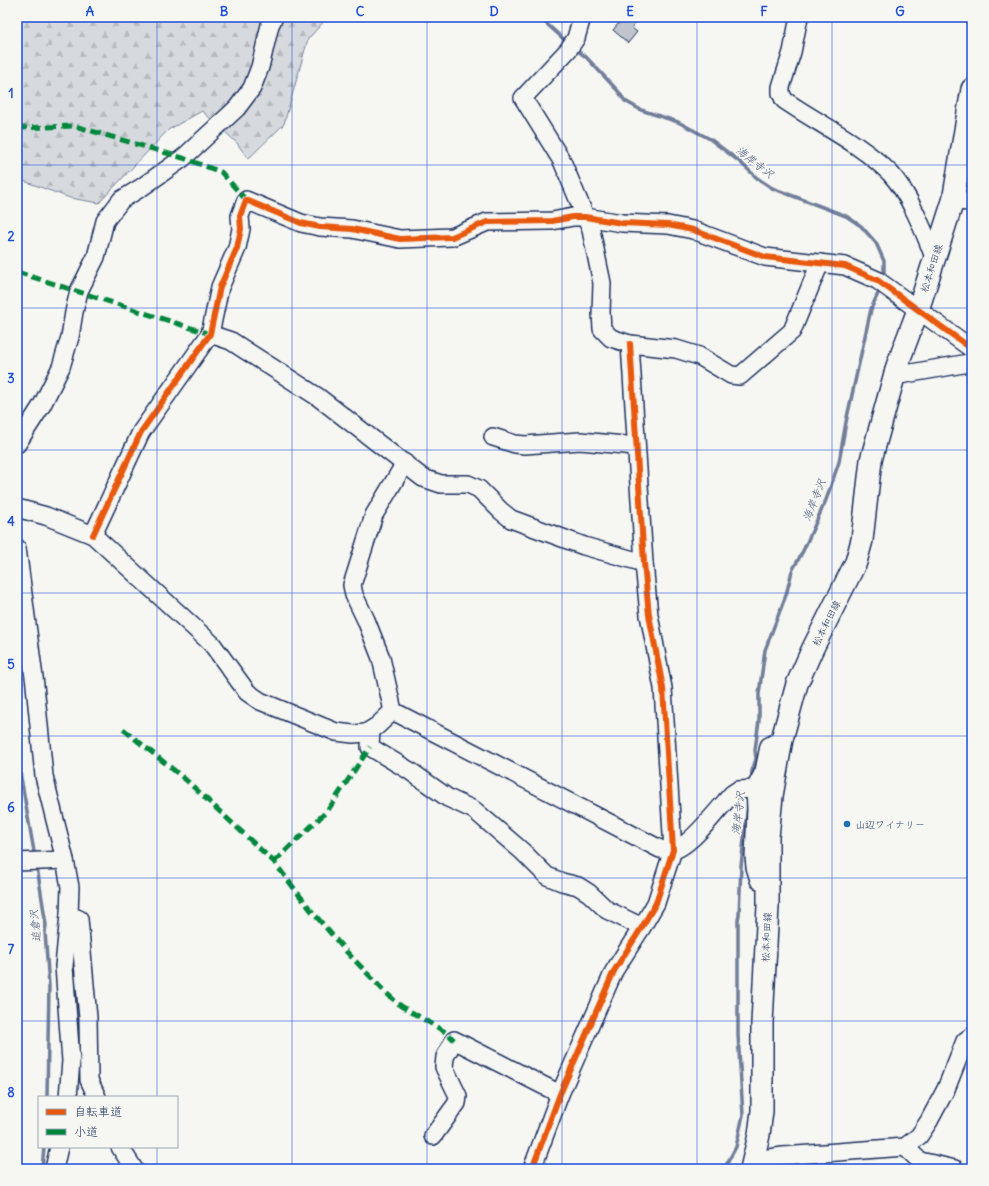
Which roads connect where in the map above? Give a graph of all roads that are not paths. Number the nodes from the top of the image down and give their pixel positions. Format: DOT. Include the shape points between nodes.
graph roads {
  1 [pos="274,17"];
  2 [pos="582,17"];
  3 [pos="799,17"];
  4 [pos="972,89"];
  5 [pos="963,201"];
  6 [pos="585,217"];
  7 [pos="934,257"];
  8 [pos="820,263"];
  9 [pos="918,310"];
  10 [pos="210,334"];
  11 [pos="630,344"];
  12 [pos="971,357"];
  13 [pos="894,376"];
  14 [pos="493,437"];
  15 [pos="17,444"];
  16 [pos="636,446"];
  17 [pos="405,463"];
  18 [pos="17,508"];
  19 [pos="94,535"];
  20 [pos="17,548"];
  21 [pos="644,563"];
  22 [pos="393,710"];
  23 [pos="371,730"];
  24 [pos="782,739"];
  25 [pos="754,789"];
  26 [pos="673,850"];
  27 [pos="65,860"];
  28 [pos="17,862"];
  29 [pos="768,882"];
  30 [pos="69,915"];
  31 [pos="642,927"];
  32 [pos="972,1036"];
  33 [pos="560,1094"];
  34 [pos="68,1096"];
  35 [pos="97,1096"];
  36 [pos="433,1136"];
  37 [pos="905,1147"];
  38 [pos="59,1148"];
  39 [pos="121,1148"];
  40 [pos="785,1163"];
  41 [pos="752,1165"];
  42 [pos="919,1165"];
  43 [pos="54,1169"];
  44 [pos="134,1169"];
  45 [pos="532,1169"];
  46 [pos="955,1169"];
  1 -- 15 [label="street" via="252,88 237,108 183,158 121,200 105,221 96,257 79,291 70,338 61,367 42,405"];
  2 -- 6 [label="street" via="576,38 568,50 523,98 562,161"];
  3 -- 7 [label="street" via="781,87 784,100 875,159 891,175 907,198"];
  4 -- 5 [label="main road, 松本和田線"];
  5 -- 7 [label="main road, 松本和田線"];
  6 -- 8 [label="street" via="694,230 765,257"];
  6 -- 10 [label="street" via="552,221 487,222 452,237 400,238 352,228 320,227 301,223 246,200 240,216 237,248 220,287"];
  6 -- 11 [label="street" via="591,230 602,283 602,329 611,338"];
  7 -- 9 [label="main road, 松本和田線"];
  8 -- 9 [label="street" via="845,266 877,280"];
  8 -- 11 [label="street" via="792,331 740,376 731,374 699,356 676,349"];
  9 -- 12 [label="street"];
  9 -- 13 [label="main road, 松本和田線"];
  10 -- 17 [label="street" via="231,341 318,397"];
  10 -- 19 [label="street" via="141,432"];
  11 -- 16 [label="street"];
  12 -- 13 [label="street"];
  13 -- 24 [label="main road, 松本和田線" via="872,460 862,540 856,562 797,684"];
  14 -- 16 [label="street" via="525,445 580,441"];
  16 -- 21 [label="street"];
  17 -- 21 [label="street" via="423,478 441,484 468,484 479,489 511,519 584,546"];
  17 -- 22 [label="street" via="374,515 352,585 381,658"];
  18 -- 19 [label="street" via="46,516"];
  19 -- 23 [label="street" via="212,644 247,692 260,701 336,732 353,734"];
  20 -- 27 [label="street" via="44,776"];
  21 -- 26 [label="street" via="649,615 663,688"];
  22 -- 23 [label="street"];
  22 -- 26 [label="street" via="660,849"];
  23 -- 31 [label="street" via="370,746 448,798 474,810 547,876 578,886 608,910"];
  24 -- 25 [label="street" via="770,746 764,771"];
  24 -- 29 [label="main road, 松本和田線" via="772,796 768,837"];
  25 -- 26 [label="street" via="738,790 732,794 694,836 683,846"];
  25 -- 29 [label="street" via="755,867 759,880"];
  26 -- 31 [label="street" via="656,903"];
  27 -- 28 [label="street"];
  27 -- 30 [label="street" via="70,887"];
  29 -- 41 [label="main road, 松本和田線" via="762,1023 762,1111"];
  30 -- 34 [label="street" via="64,966 71,1061"];
  30 -- 35 [label="street" via="79,919 88,1018 89,1080"];
  31 -- 33 [label="street" via="614,971"];
  32 -- 37 [label="street" via="965,1041 946,1089 929,1121 919,1136"];
  33 -- 36 [label="street" via="454,1040 445,1057 444,1067 458,1096 457,1103"];
  33 -- 45 [label="street"];
  37 -- 40 [label="street"];
  37 -- 42 [label="street"];
  38 -- 43 [label="street"];
  39 -- 44 [label="street"];
  40 -- 41 [label="street"];
  42 -- 46 [label="street"];
}
